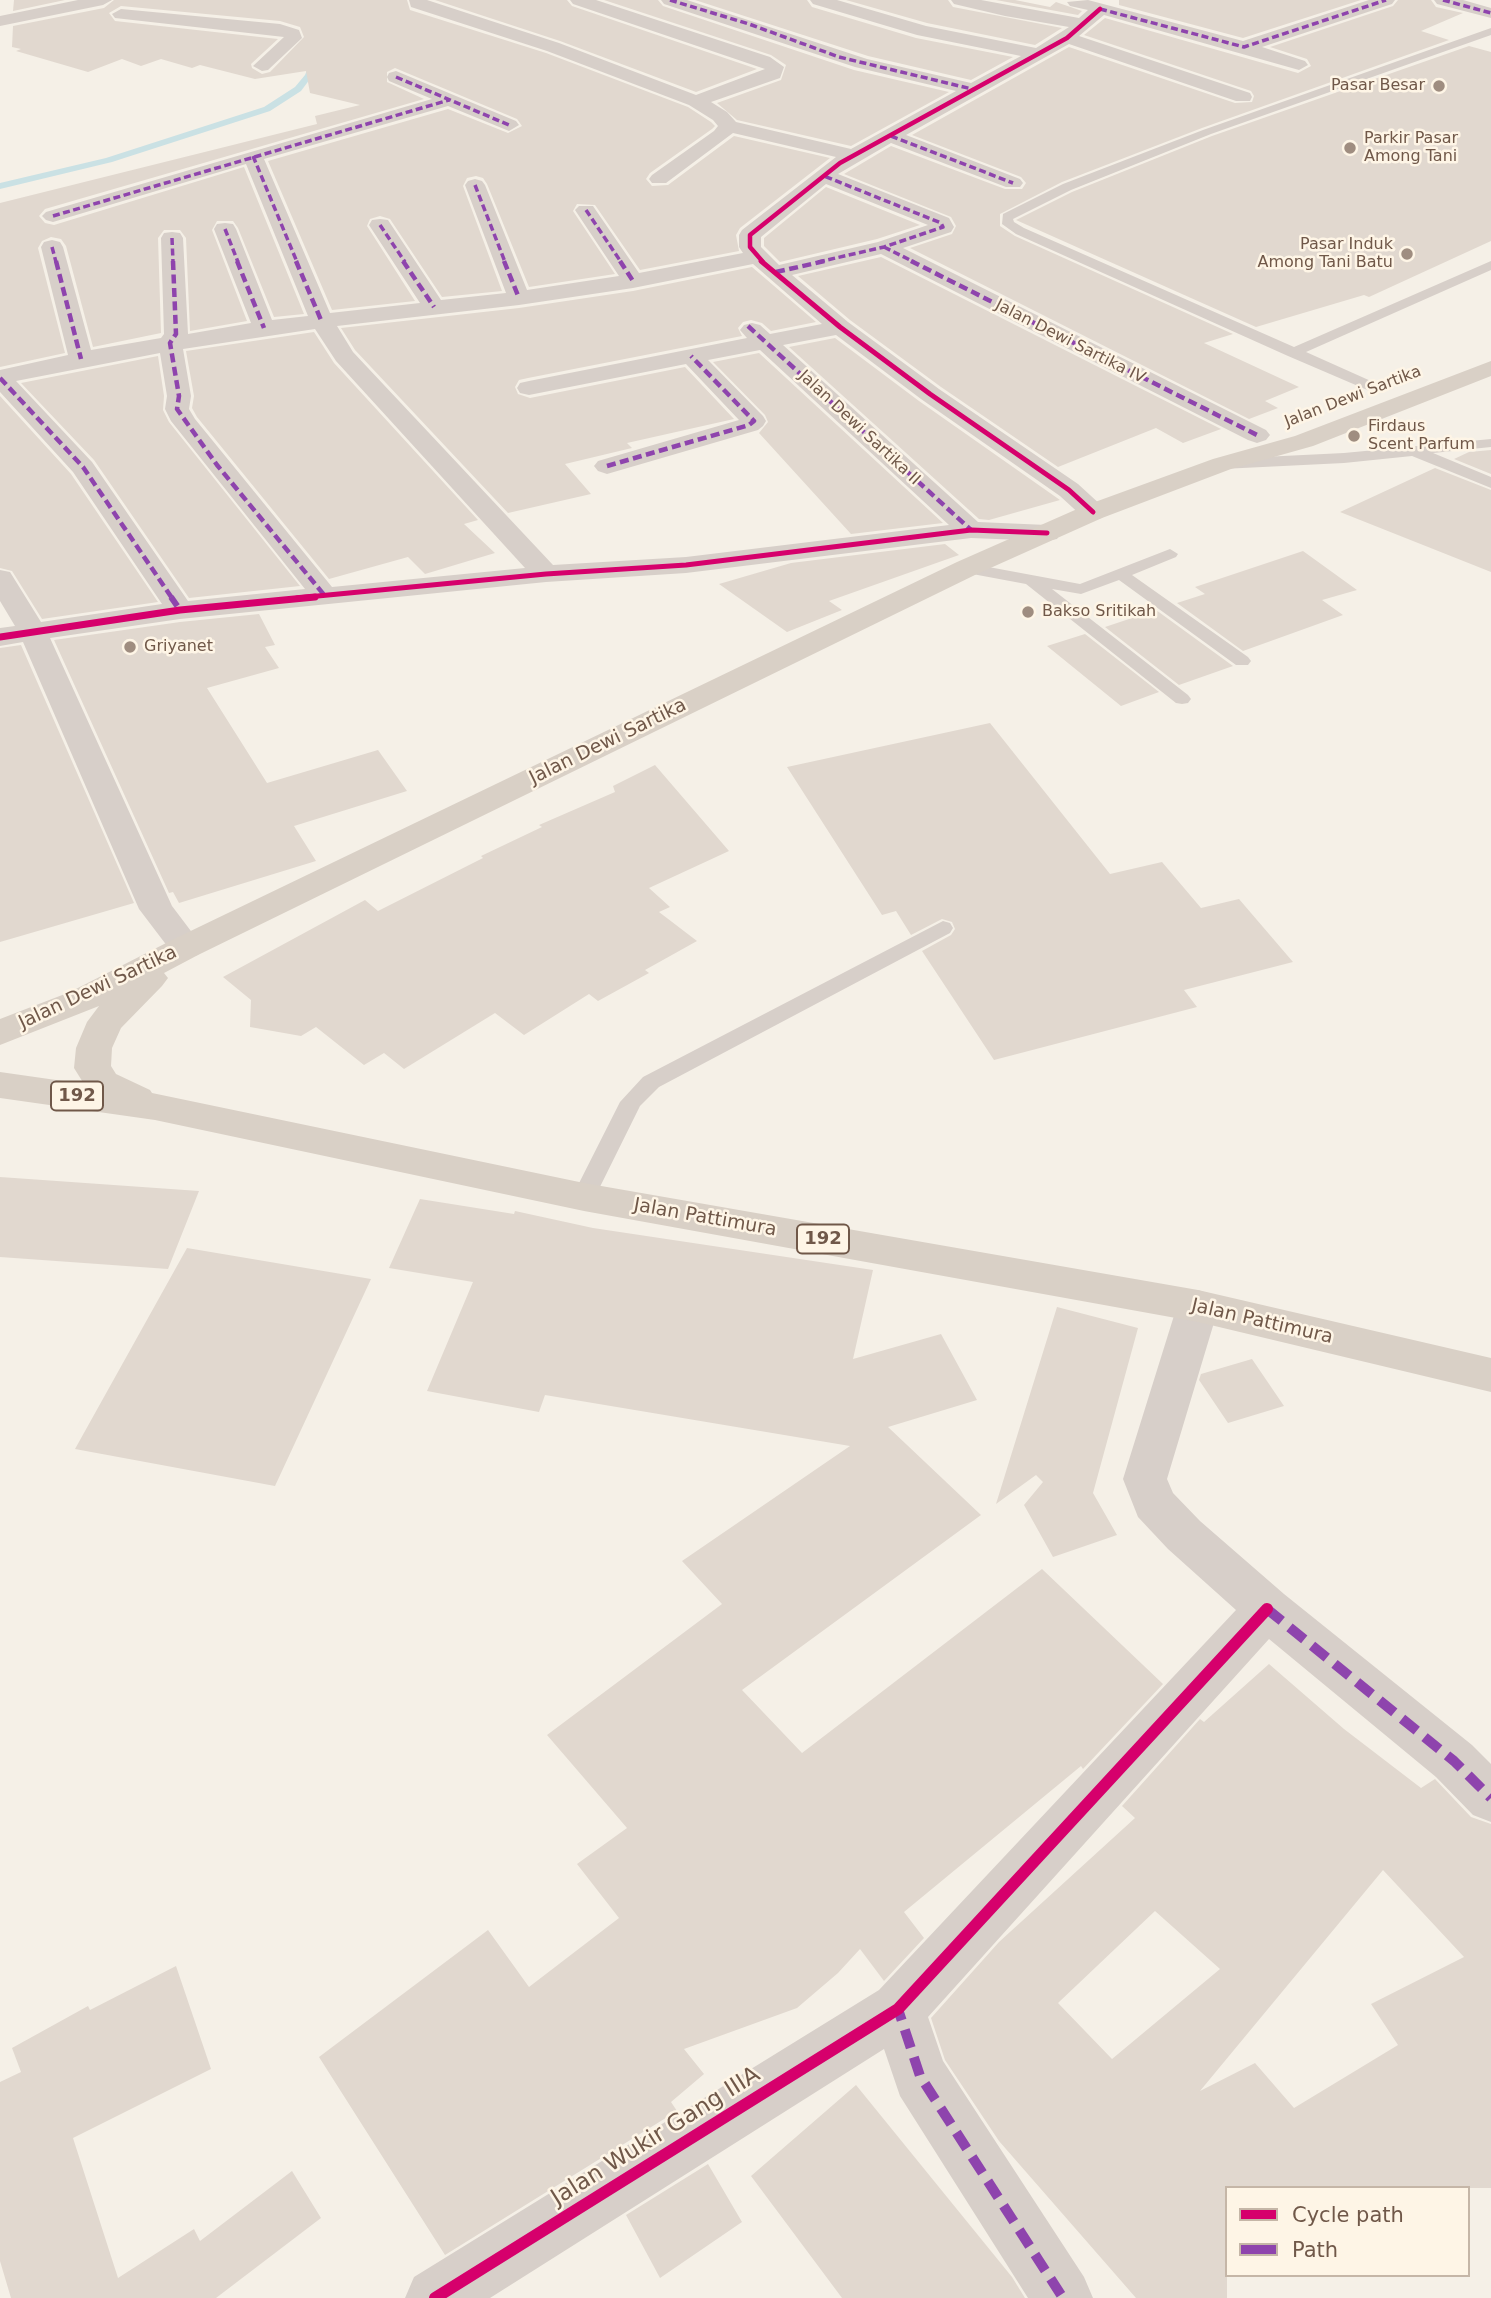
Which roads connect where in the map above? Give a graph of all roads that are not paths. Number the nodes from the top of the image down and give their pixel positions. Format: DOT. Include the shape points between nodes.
graph roads {
  1 [pos="418,0"];
  2 [pos="579,0"];
  3 [pos="670,0"];
  4 [pos="960,0"];
  5 [pos="1071,0"];
  6 [pos="1386,0"];
  7 [pos="1443,0"];
  8 [pos="817,1"];
  9 [pos="0,2"];
  10 [pos="96,2"];
  11 [pos="1100,9"];
  12 [pos="1491,13"];
  13 [pos="32,15"];
  14 [pos="121,15"];
  15 [pos="772,16"];
  16 [pos="638,20"];
  17 [pos="0,21"];
  18 [pos="749,24"];
  19 [pos="1083,24"];
  20 [pos="613,28"];
  21 [pos="1491,31"];
  22 [pos="169,37"];
  23 [pos="1067,38"];
  24 [pos="577,39"];
  25 [pos="553,47"];
  26 [pos="1244,47"];
  27 [pos="1039,54"];
  28 [pos="1299,65"];
  29 [pos="262,66"];
  30 [pos="396,77"];
  31 [pos="975,90"];
  32 [pos="1243,97"];
  33 [pos="449,100"];
  34 [pos="696,101"];
  35 [pos="509,125"];
  36 [pos="725,130"];
  37 [pos="891,136"];
  38 [pos="253,156"];
  39 [pos="838,165"];
  40 [pos="659,179"];
  41 [pos="1013,183"];
  42 [pos="475,185"];
  43 [pos="586,210"];
  44 [pos="52,216"];
  45 [pos="380,225"];
  46 [pos="225,229"];
  47 [pos="172,238"];
  48 [pos="52,247"];
  49 [pos="884,247"];
  50 [pos="767,265"];
  51 [pos="1491,265"];
  52 [pos="633,281"];
  53 [pos="519,298"];
  54 [pos="435,307"];
  55 [pos="321,320"];
  56 [pos="840,327"];
  57 [pos="264,328"];
  58 [pos="756,334"];
  59 [pos="170,343"];
  60 [pos="1293,353"];
  61 [pos="691,356"];
  62 [pos="81,359"];
  63 [pos="1491,362"];
  64 [pos="1491,368"];
  65 [pos="0,377"];
  66 [pos="529,388"];
  67 [pos="1377,389"];
  68 [pos="1257,435"];
  69 [pos="1491,443"];
  70 [pos="1414,450"];
  71 [pos="1222,464"];
  72 [pos="607,466"];
  73 [pos="1491,483"];
  74 [pos="1093,512"];
  75 [pos="971,530"];
  76 [pos="1047,533"];
  77 [pos="1170,554"];
  78 [pos="967,568"];
  79 [pos="546,574"];
  80 [pos="1121,574"];
  81 [pos="0,578"];
  82 [pos="1031,581"];
  83 [pos="325,596"];
  84 [pos="180,610"];
  85 [pos="33,632"];
  86 [pos="0,637"];
  87 [pos="1242,661"];
  88 [pos="1182,699"];
  89 [pos="943,928"];
  90 [pos="186,947"];
  91 [pos="0,1033"];
  92 [pos="0,1085"];
  93 [pos="155,1107"];
  94 [pos="584,1197"];
  95 [pos="1198,1306"];
  96 [pos="1491,1375"];
  97 [pos="1267,1609"];
  98 [pos="1491,1798"];
  99 [pos="898,2009"];
  100 [pos="435,2298"];
  101 [pos="1063,2298"];
  1 -- 25 [label="street"];
  2 -- 16 [label="street"];
  3 -- 18 [label="street"];
  4 -- 19 [label="street"];
  5 -- 11 [label="street"];
  6 -- 26 [label="street"];
  7 -- 12 [label="street"];
  8 -- 27 [label="street" via="923,31"];
  9 -- 13 [label="street"];
  10 -- 13 [label="street"];
  10 -- 14 [label="street"];
  11 -- 19 [label="street"];
  11 -- 26 [label="street"];
  13 -- 17 [label="street"];
  14 -- 22 [label="street"];
  14 -- 29 [label="street" via="267,27 293,34"];
  15 -- 18 [label="street"];
  16 -- 20 [label="street"];
  16 -- 34 [label="street" via="775,67 773,74"];
  18 -- 31 [label="street" via="867,65"];
  19 -- 23 [label="street"];
  21 -- 60 [label="lane" via="1182,142 1067,187 1007,217 1007,224 1020,231"];
  23 -- 27 [label="street"];
  23 -- 32 [label="street"];
  24 -- 25 [label="street"];
  25 -- 34 [label="street"];
  26 -- 28 [label="street"];
  27 -- 31 [label="street"];
  30 -- 33 [label="street"];
  31 -- 37 [label="street"];
  33 -- 35 [label="street"];
  33 -- 38 [label="street"];
  34 -- 36 [label="street" via="720,116"];
  36 -- 39 [label="street"];
  36 -- 40 [label="street"];
  37 -- 39 [label="street"];
  37 -- 41 [label="street"];
  38 -- 44 [label="street"];
  38 -- 55 [label="street"];
  39 -- 49 [label="street" via="943,225"];
  39 -- 50 [label="street" via="750,235 750,247"];
  42 -- 53 [label="street"];
  43 -- 52 [label="street"];
  45 -- 54 [label="street"];
  46 -- 57 [label="street"];
  47 -- 59 [label="street" via="176,334"];
  48 -- 62 [label="street"];
  49 -- 50 [label="street"];
  49 -- 68 [label="street, Jalan Dewi Sartika IV"];
  50 -- 52 [label="street"];
  50 -- 56 [label="street"];
  51 -- 60 [label="lane"];
  52 -- 53 [label="street"];
  53 -- 54 [label="street"];
  54 -- 55 [label="street"];
  55 -- 57 [label="street"];
  55 -- 79 [label="street" via="366,382"];
  56 -- 58 [label="street"];
  56 -- 74 [label="street" via="1069,489"];
  57 -- 59 [label="street"];
  58 -- 61 [label="street"];
  58 -- 75 [label="street, Jalan Dewi Sartika II"];
  59 -- 62 [label="street"];
  59 -- 83 [label="street" via="177,409 183,421"];
  60 -- 67 [label="lane"];
  61 -- 66 [label="street"];
  61 -- 72 [label="street" via="754,421"];
  62 -- 65 [label="street"];
  63 -- 67 [label="main road, Jalan Dewi Sartika" via="1467,352"];
  64 -- 71 [label="main road, Jalan Dewi Sartika" via="1304,441"];
  65 -- 84 [label="street" via="83,467"];
  67 -- 68 [label="main road, Jalan Dewi Sartika"];
  68 -- 71 [label="main road, Jalan Dewi Sartika"];
  69 -- 70 [label="lane"];
  70 -- 71 [label="lane"];
  70 -- 73 [label="lane"];
  71 -- 74 [label="main road, Jalan Dewi Sartika"];
  74 -- 76 [label="main road, Jalan Dewi Sartika"];
  75 -- 76 [label="street"];
  75 -- 79 [label="street" via="686,565"];
  76 -- 78 [label="main road, Jalan Dewi Sartika"];
  77 -- 80 [label="lane"];
  78 -- 82 [label="lane"];
  78 -- 90 [label="main road, Jalan Dewi Sartika"];
  79 -- 83 [label="street"];
  80 -- 82 [label="lane" via="1081,589"];
  80 -- 87 [label="lane"];
  81 -- 85 [label="street"];
  82 -- 88 [label="lane"];
  83 -- 84 [label="street"];
  84 -- 85 [label="street"];
  85 -- 86 [label="street"];
  85 -- 90 [label="street" via="156,909"];
  89 -- 94 [label="lane" via="652,1082 631,1102"];
  90 -- 91 [label="main road, Jalan Dewi Sartika" via="82,1000"];
  90 -- 93 [label="main road" via="135,990 105,1023 94,1048 92,1068 103,1083"];
  92 -- 93 [label="main road, Jalan Pattimura / 192"];
  93 -- 94 [label="main road, Jalan Pattimura / 192"];
  94 -- 95 [label="main road, Jalan Pattimura / 192"];
  95 -- 96 [label="main road, Jalan Pattimura / 192"];
  95 -- 97 [label="street" via="1146,1479 1154,1504"];
  97 -- 98 [label="street" via="1454,1761"];
  97 -- 99 [label="street, Jalan Wukir Gang IIIA"];
  99 -- 100 [label="street, Jalan Wukir Gang IIIA"];
  99 -- 101 [label="street" via="920,2076"];
}
